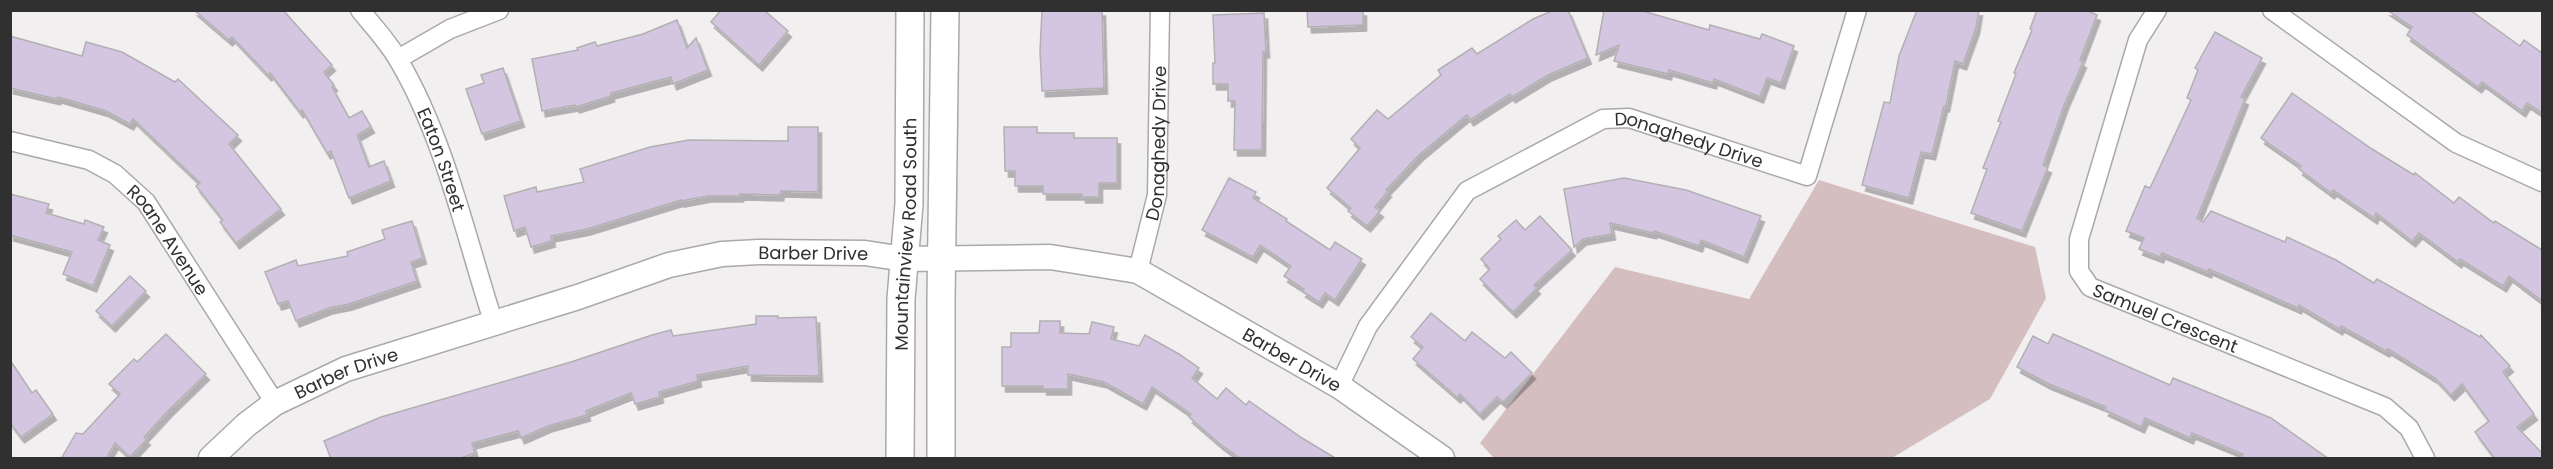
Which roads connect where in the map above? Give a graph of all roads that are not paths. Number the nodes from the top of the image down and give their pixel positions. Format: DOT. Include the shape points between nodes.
graph roads {
  1 [pos="360,10"];
  2 [pos="499,10"];
  3 [pos="910,10"];
  4 [pos="945,10"];
  5 [pos="1160,10"];
  6 [pos="1857,10"];
  7 [pos="2157,10"];
  8 [pos="2272,10"];
  9 [pos="398,59"];
  10 [pos="10,141"];
  11 [pos="2542,182"];
  12 [pos="904,259"];
  13 [pos="942,259"];
  14 [pos="1138,271"];
  15 [pos="494,324"];
  16 [pos="1339,386"];
  17 [pos="275,403"];
  18 [pos="211,459"];
  19 [pos="900,459"];
  20 [pos="941,459"];
  21 [pos="1442,459"];
  22 [pos="2425,459"];
  1 -- 9 [label="street, Eaton Street"];
  2 -- 9 [label="street" via="450,29"];
  3 -- 12 [label="main road, Mountainview Road South" via="909,204"];
  4 -- 13 [label="main road, Mountainview Road South"];
  5 -- 14 [label="street, Donaghedy Drive" via="1157,195"];
  6 -- 16 [label="street, Donaghedy Drive" via="1807,176 1629,118 1603,119 1467,191 1368,326"];
  7 -- 22 [label="street, Samuel Crescent" via="2138,40 2079,239 2079,271 2090,287 2385,407 2409,428"];
  8 -- 11 [label="street" via="2456,143"];
  9 -- 15 [label="street, Eaton Street" via="432,131"];
  10 -- 17 [label="street, Roane Avenue" via="89,160 115,174 146,202"];
  12 -- 13 [label="street, Barber Drive"];
  12 -- 15 [label="street, Barber Drive" via="854,253 722,254 669,265"];
  12 -- 19 [label="main road, Mountainview Road South"];
  13 -- 14 [label="street, Barber Drive" via="1050,257"];
  13 -- 20 [label="main road, Mountainview Road South"];
  14 -- 16 [label="street, Barber Drive"];
  15 -- 17 [label="street, Barber Drive" via="346,369"];
  16 -- 21 [label="street, Barber Drive"];
  17 -- 18 [label="street, Barber Drive"];
}
